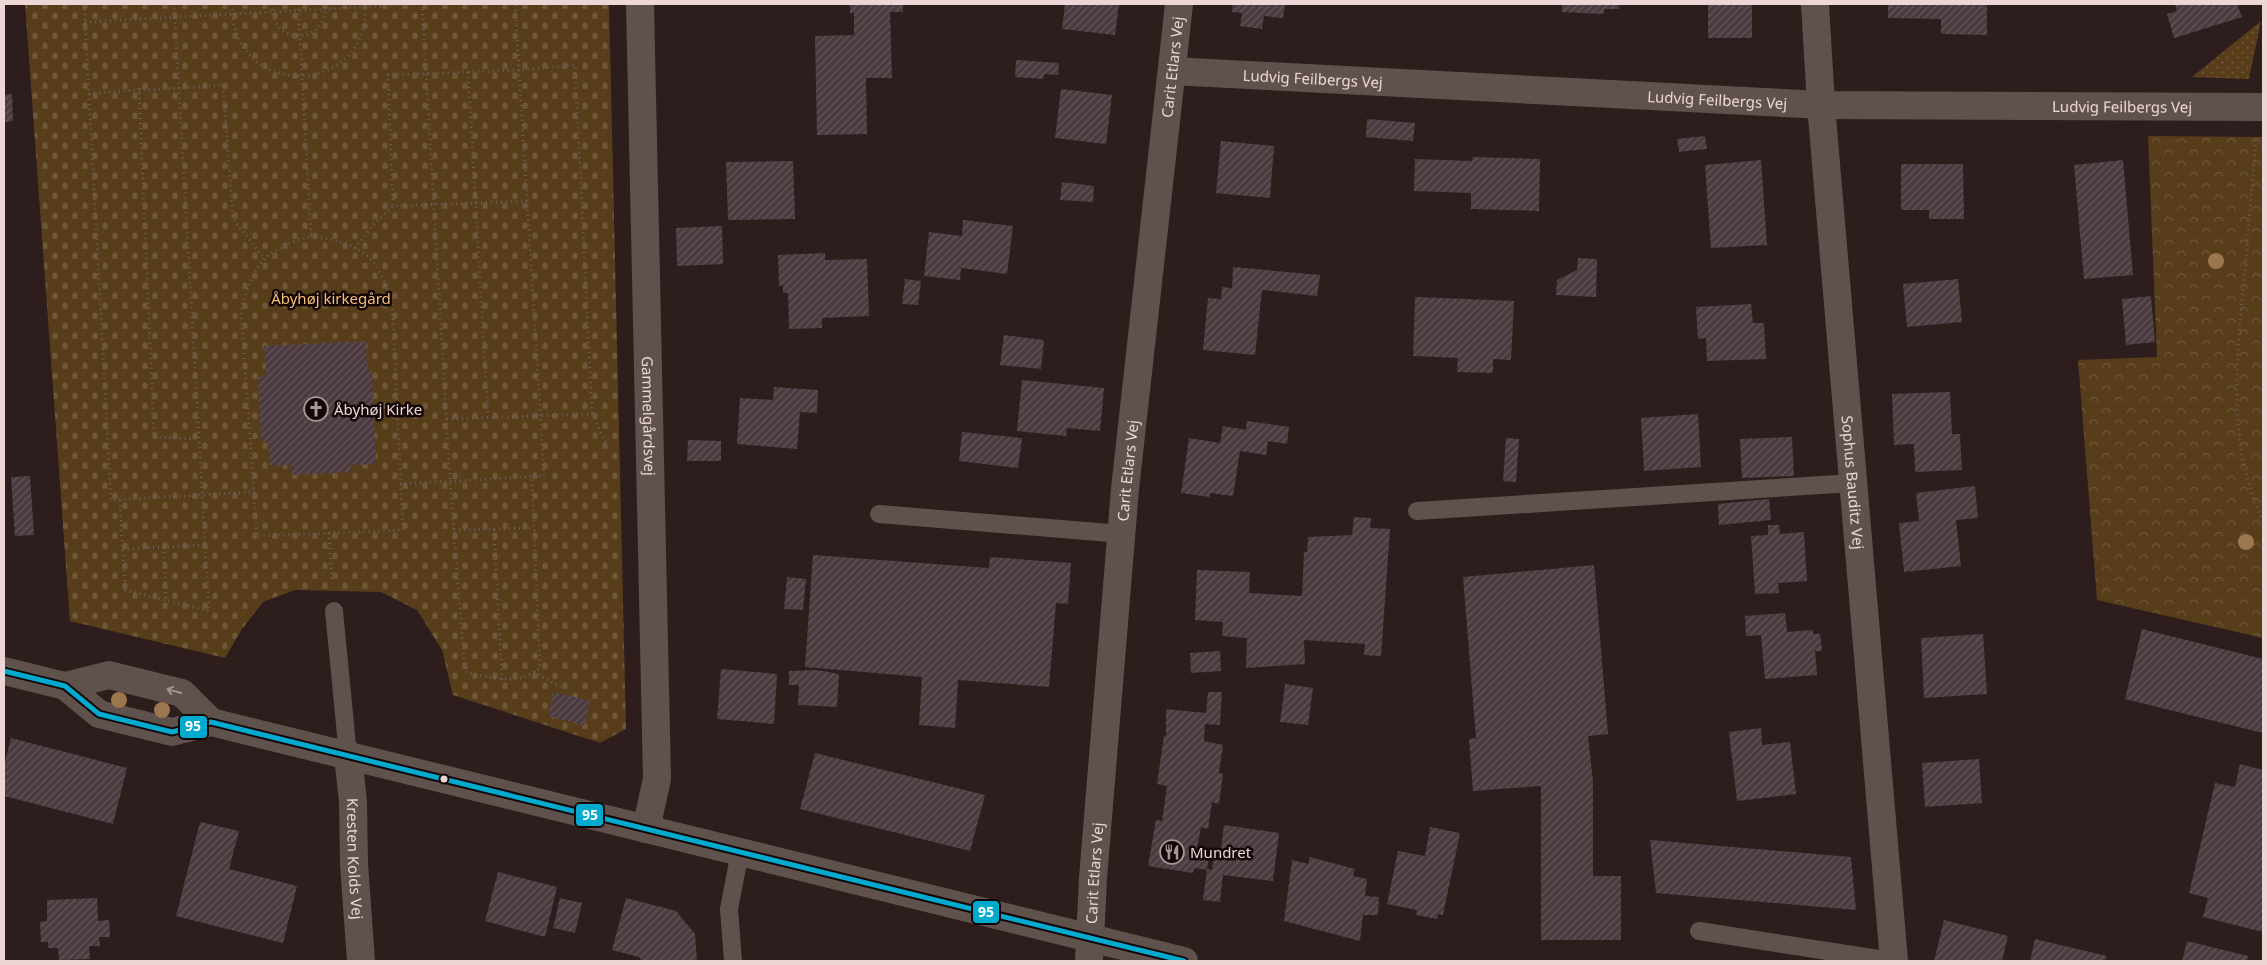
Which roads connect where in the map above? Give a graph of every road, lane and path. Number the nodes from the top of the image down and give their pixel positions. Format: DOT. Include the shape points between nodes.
graph roads {
  1 [pos="84,4"];
  2 [pos="174,4"];
  3 [pos="232,4"];
  4 [pos="272,4"];
  5 [pos="298,4"];
  6 [pos="325,4"];
  7 [pos="416,4"];
  8 [pos="422,4"];
  9 [pos="515,4"];
  10 [pos="640,4"];
  11 [pos="1179,4"];
  12 [pos="1815,4"];
  13 [pos="365,5"];
  14 [pos="325,9"];
  15 [pos="299,10"];
  16 [pos="272,12"];
  17 [pos="232,14"];
  18 [pos="175,18"];
  19 [pos="85,22"];
  20 [pos="300,36"];
  21 [pos="519,70"];
  22 [pos="1172,71"];
  23 [pos="426,72"];
  24 [pos="468,72"];
  25 [pos="302,78"];
  26 [pos="139,88"];
  27 [pos="179,89"];
  28 [pos="88,94"];
  29 [pos="1822,104"];
  30 [pos="2261,107"];
  31 [pos="527,201"];
  32 [pos="474,203"];
  33 [pos="434,205"];
  34 [pos="393,206"];
  35 [pos="311,236"];
  36 [pos="355,248"];
  37 [pos="264,258"];
  38 [pos="592,414"];
  39 [pos="488,416"];
  40 [pos="540,417"];
  41 [pos="447,419"];
  42 [pos="200,439"];
  43 [pos="607,445"];
  44 [pos="532,477"];
  45 [pos="450,482"];
  46 [pos="1853,483"];
  47 [pos="400,484"];
  48 [pos="255,492"];
  49 [pos="203,495"];
  50 [pos="120,500"];
  51 [pos="1417,511"];
  52 [pos="879,514"];
  53 [pos="2263,520"];
  54 [pos="534,528"];
  55 [pos="494,529"];
  56 [pos="454,530"];
  57 [pos="329,533"];
  58 [pos="1122,534"];
  59 [pos="205,545"];
  60 [pos="164,547"];
  61 [pos="123,549"];
  62 [pos="166,600"];
  63 [pos="334,611"];
  64 [pos="4,671"];
  65 [pos="534,672"];
  66 [pos="502,680"];
  67 [pos="65,686"];
  68 [pos="561,687"];
  69 [pos="211,722"];
  70 [pos="348,755"];
  71 [pos="646,829"];
  72 [pos="740,852"];
  73 [pos="1699,931"];
  74 [pos="1090,950"];
  75 [pos="361,961"];
  76 [pos="733,961"];
  77 [pos="1184,961"];
  78 [pos="1892,961"];
  1 -- 19 [label="path"];
  2 -- 18 [label="path"];
  3 -- 17 [label="path"];
  4 -- 16 [label="path"];
  5 -- 15 [label="path"];
  6 -- 14 [label="path"];
  7 -- 13 [label="path"];
  8 -- 23 [label="path"];
  9 -- 21 [label="path"];
  10 -- 71 [label="street, Gammelgårdsvej" via="657,778"];
  11 -- 22 [label="street, Carit Etlars Vej"];
  12 -- 29 [label="street, Sophus Bauditz Vej"];
  13 -- 14 [label="path"];
  13 -- 25 [label="path" via="361,35 352,52 321,74"];
  14 -- 15 [label="path"];
  14 -- 20 [label="path" via="321,25 312,34"];
  15 -- 16 [label="path"];
  15 -- 20 [label="path"];
  16 -- 17 [label="path"];
  16 -- 20 [label="path" via="279,28 288,35"];
  17 -- 18 [label="path"];
  17 -- 25 [label="path" via="239,42 250,58 283,76"];
  18 -- 19 [label="path"];
  18 -- 27 [label="path"];
  19 -- 28 [label="path"];
  20 -- 25 [label="path"];
  21 -- 24 [label="path"];
  21 -- 31 [label="path"];
  21 -- 38 [label="path" via="575,65"];
  22 -- 29 [label="street, Ludvig Feilbergs Vej"];
  22 -- 58 [label="street, Carit Etlars Vej"];
  23 -- 24 [label="path"];
  23 -- 33 [label="path"];
  23 -- 34 [label="path" via="388,75"];
  24 -- 32 [label="path"];
  25 -- 35 [label="path"];
  26 -- 27 [label="path"];
  26 -- 28 [label="path"];
  26 -- 42 [label="path" via="154,437"];
  27 -- 37 [label="path" via="223,85 234,220"];
  27 -- 42 [label="path"];
  28 -- 50 [label="path" via="111,500"];
  29 -- 30 [label="street, Ludvig Feilbergs Vej"];
  29 -- 46 [label="street, Sophus Bauditz Vej"];
  30 -- 53 [label="path" via="2236,395 2239,435 2249,484"];
  31 -- 32 [label="path"];
  31 -- 40 [label="path"];
  32 -- 33 [label="path"];
  32 -- 39 [label="path"];
  33 -- 34 [label="path"];
  33 -- 41 [label="path"];
  34 -- 36 [label="path"];
  35 -- 36 [label="path" via="338,240"];
  35 -- 37 [label="path" via="285,243"];
  36 -- 47 [label="path" via="364,253 382,274 392,302"];
  37 -- 48 [label="path" via="249,281 241,310"];
  38 -- 40 [label="path"];
  38 -- 43 [label="path"];
  39 -- 40 [label="path"];
  39 -- 41 [label="path"];
  40 -- 44 [label="path" via="544,476"];
  41 -- 45 [label="path"];
  42 -- 49 [label="path"];
  44 -- 45 [label="path"];
  44 -- 54 [label="path"];
  45 -- 47 [label="path"];
  45 -- 56 [label="path"];
  46 -- 51 [label="lane"];
  46 -- 78 [label="street, Sophus Bauditz Vej"];
  47 -- 57 [label="path" via="403,530"];
  48 -- 49 [label="path"];
  48 -- 57 [label="path" via="257,536"];
  49 -- 50 [label="path"];
  49 -- 59 [label="path"];
  50 -- 61 [label="path"];
  52 -- 58 [label="lane"];
  54 -- 55 [label="path"];
  54 -- 65 [label="path" via="540,668"];
  55 -- 56 [label="path"];
  55 -- 66 [label="path"];
  56 -- 66 [label="path" via="465,672"];
  57 -- 63 [label="path"];
  58 -- 74 [label="street, Carit Etlars Vej" via="1093,878"];
  59 -- 60 [label="path"];
  59 -- 62 [label="path" via="209,611"];
  60 -- 61 [label="path"];
  60 -- 62 [label="path"];
  61 -- 62 [label="path" via="125,590"];
  63 -- 70 [label="lane"];
  64 -- 67 [label="street"];
  65 -- 66 [label="path" via="528,677"];
  65 -- 68 [label="path"];
  67 -- 69 [label="street" via="99,714 172,732"];
  69 -- 67 [label="street, one-way" via="182,693 109,675"];
  69 -- 70 [label="street"];
  70 -- 71 [label="street"];
  70 -- 75 [label="street, Kresten Kolds Vej"];
  71 -- 72 [label="street"];
  72 -- 74 [label="street"];
  72 -- 76 [label="lane" via="729,908"];
  73 -- 78 [label="lane"];
  74 -- 77 [label="street"];
}
